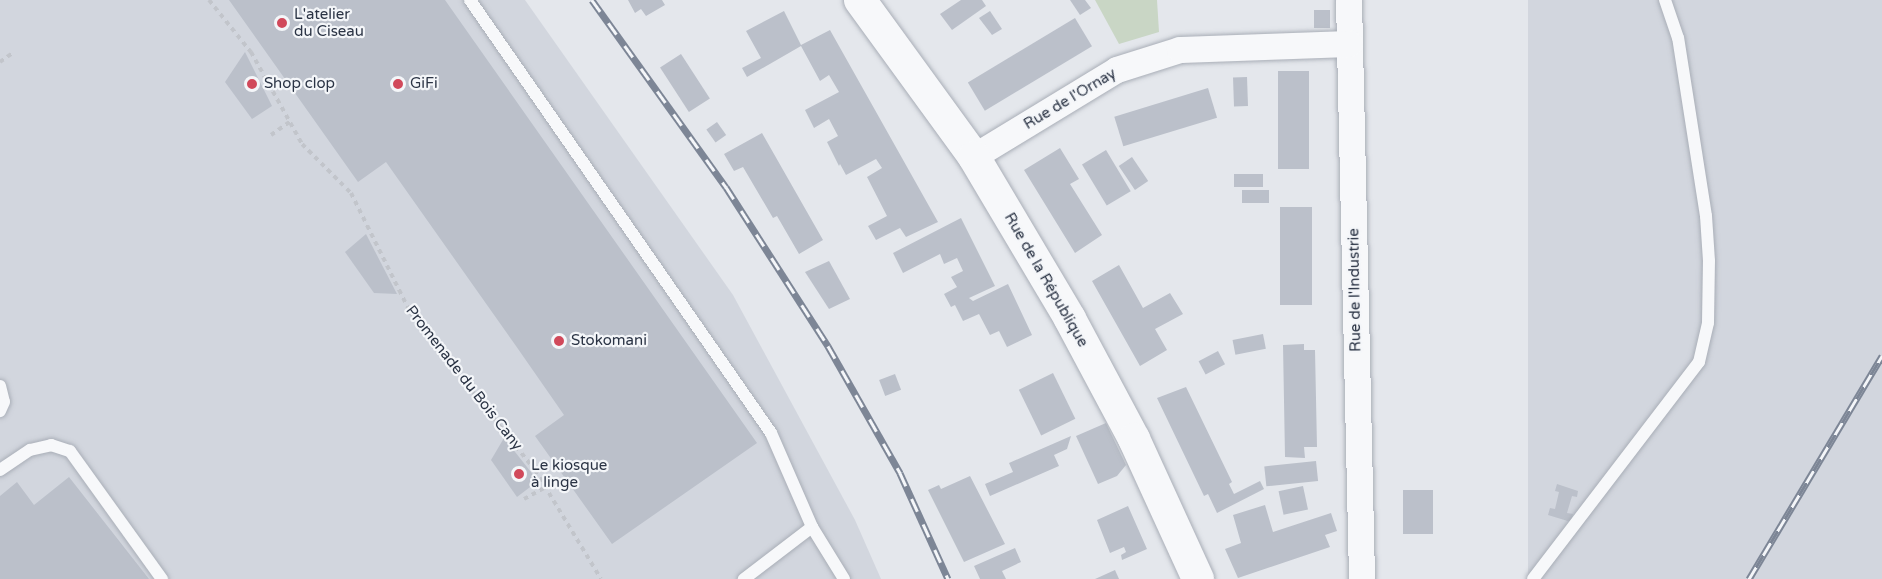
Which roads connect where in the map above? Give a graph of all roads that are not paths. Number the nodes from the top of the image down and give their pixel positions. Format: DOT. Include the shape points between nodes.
graph roads {
  1 [pos="470,0"];
  2 [pos="860,0"];
  3 [pos="1349,0"];
  4 [pos="1665,0"];
  5 [pos="1350,44"];
  6 [pos="974,157"];
  7 [pos="0,386"];
  8 [pos="0,411"];
  9 [pos="0,470"];
  10 [pos="812,527"];
  11 [pos="162,579"];
  12 [pos="744,579"];
  13 [pos="844,579"];
  14 [pos="1198,579"];
  15 [pos="1362,579"];
  16 [pos="1533,579"];
  1 -- 10 [label="lane" via="771,433"];
  2 -- 6 [label="street, Rue de la République"];
  3 -- 5 [label="street, Rue de l'Industrie"];
  4 -- 16 [label="lane" via="1678,38 1706,216 1708,323 1699,362"];
  5 -- 6 [label="street, Rue de l'Ornay" via="1180,50 1117,70"];
  5 -- 15 [label="street, Rue de l'Industrie"];
  6 -- 14 [label="street, Rue de la République" via="1070,319 1134,439"];
  7 -- 8 [label="lane" via="4,402"];
  9 -- 11 [label="lane" via="30,450 51,445 70,451"];
  10 -- 12 [label="lane"];
  10 -- 13 [label="lane"];
}
